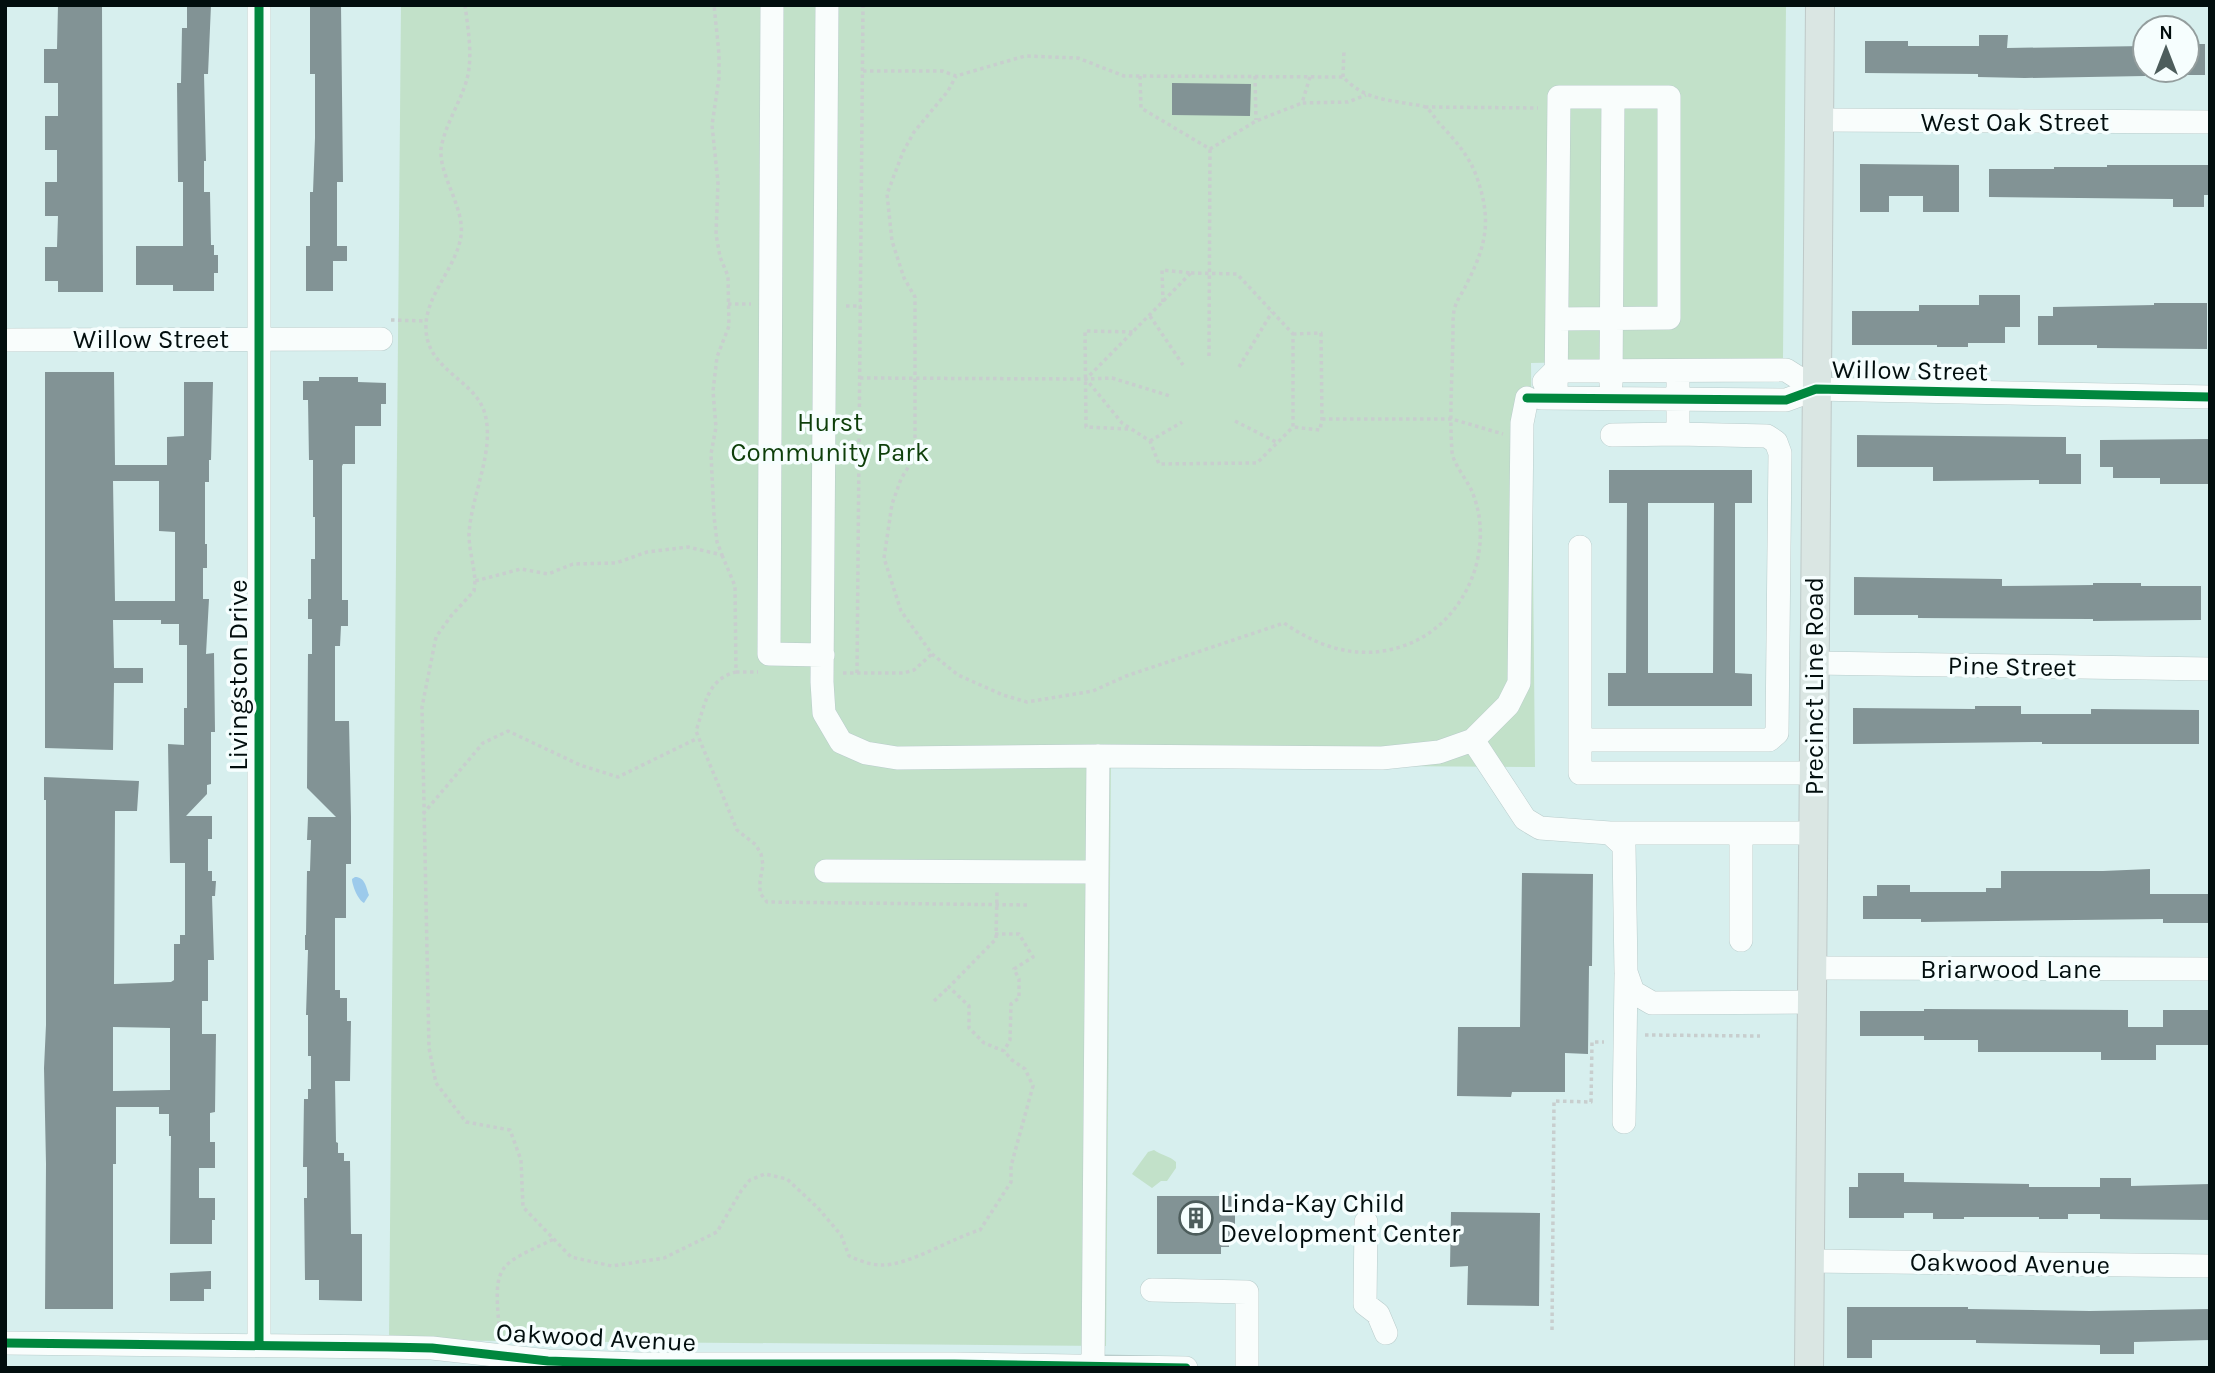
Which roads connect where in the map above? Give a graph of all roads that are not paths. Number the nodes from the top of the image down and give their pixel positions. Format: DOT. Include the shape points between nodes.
graph roads {
  1 [pos="259,5"];
  2 [pos="772,5"];
  3 [pos="827,5"];
  4 [pos="1821,5"];
  5 [pos="1613,97"];
  6 [pos="1819,120"];
  7 [pos="2210,122"];
  8 [pos="1611,318"];
  9 [pos="1557,319"];
  10 [pos="260,338"];
  11 [pos="381,339"];
  12 [pos="5,340"];
  13 [pos="1555,371"];
  14 [pos="1610,371"];
  15 [pos="1678,371"];
  16 [pos="1816,389"];
  17 [pos="1556,397"];
  18 [pos="2210,397"];
  19 [pos="1527,398"];
  20 [pos="1611,399"];
  21 [pos="1678,399"];
  22 [pos="1678,434"];
  23 [pos="1612,435"];
  24 [pos="1580,547"];
  25 [pos="1814,663"];
  26 [pos="823,664"];
  27 [pos="2210,669"];
  28 [pos="1473,740"];
  29 [pos="1580,740"];
  30 [pos="1678,740"];
  31 [pos="1098,756"];
  32 [pos="1678,773"];
  33 [pos="1813,773"];
  34 [pos="1610,833"];
  35 [pos="1741,833"];
  36 [pos="1813,833"];
  37 [pos="826,871"];
  38 [pos="1097,872"];
  39 [pos="1741,940"];
  40 [pos="1812,968"];
  41 [pos="2210,969"];
  42 [pos="1626,972"];
  43 [pos="1811,1002"];
  44 [pos="1624,1122"];
  45 [pos="1366,1222"];
  46 [pos="1810,1261"];
  47 [pos="2210,1266"];
  48 [pos="1152,1290"];
  49 [pos="1386,1333"];
  50 [pos="5,1343"];
  51 [pos="259,1345"];
  52 [pos="639,1366"];
  53 [pos="1093,1367"];
  54 [pos="1186,1368"];
  55 [pos="1247,1368"];
  56 [pos="1809,1368"];
  1 -- 10 [label="street, Livingston Drive"];
  2 -- 26 [label="street" via="769,654"];
  3 -- 26 [label="street"];
  4 -- 6 [label="main road, Precinct Line Road"];
  5 -- 8 [label="street"];
  5 -- 8 [label="street" via="1669,97 1669,318"];
  5 -- 9 [label="street" via="1559,97"];
  6 -- 7 [label="street, West Oak Street"];
  6 -- 16 [label="main road, Precinct Line Road"];
  8 -- 9 [label="street"];
  8 -- 14 [label="street"];
  9 -- 13 [label="street"];
  10 -- 11 [label="street, Willow Street"];
  10 -- 12 [label="street, Willow Street"];
  10 -- 51 [label="street, Livingston Drive"];
  13 -- 14 [label="street, Willow Street"];
  13 -- 17 [label="street"];
  13 -- 19 [label="street"];
  14 -- 15 [label="street, Willow Street"];
  14 -- 20 [label="street"];
  15 -- 16 [label="street, Willow Street" via="1786,370"];
  15 -- 21 [label="street"];
  16 -- 18 [label="street, Willow Street"];
  16 -- 21 [label="street, Willow Street" via="1786,400"];
  16 -- 25 [label="main road, Precinct Line Road"];
  17 -- 19 [label="street, Willow Street"];
  17 -- 20 [label="street, Willow Street"];
  19 -- 28 [label="street" via="1522,423 1519,683 1508,705"];
  20 -- 21 [label="street, Willow Street"];
  21 -- 22 [label="street"];
  22 -- 23 [label="street"];
  22 -- 30 [label="street" via="1767,436 1776,442 1780,466 1777,733 1769,740"];
  24 -- 29 [label="street"];
  25 -- 27 [label="street, Pine Street"];
  25 -- 33 [label="main road, Precinct Line Road"];
  26 -- 31 [label="street" via="824,713 841,742 866,753 897,758"];
  28 -- 31 [label="street" via="1438,752 1382,758"];
  28 -- 34 [label="street" via="1525,819 1540,828"];
  29 -- 30 [label="street"];
  29 -- 32 [label="street" via="1580,773"];
  30 -- 32 [label="street"];
  31 -- 38 [label="street"];
  32 -- 33 [label="street"];
  33 -- 36 [label="main road, Precinct Line Road"];
  34 -- 35 [label="street"];
  34 -- 42 [label="street" via="1624,846"];
  35 -- 36 [label="street"];
  35 -- 39 [label="street"];
  36 -- 40 [label="main road, Precinct Line Road"];
  37 -- 38 [label="street"];
  38 -- 53 [label="street"];
  40 -- 41 [label="street, Briarwood Lane"];
  40 -- 43 [label="main road, Precinct Line Road"];
  42 -- 43 [label="street" via="1633,992 1652,1003"];
  42 -- 44 [label="street"];
  43 -- 46 [label="main road, Precinct Line Road"];
  45 -- 49 [label="street" via="1365,1304 1378,1314"];
  46 -- 47 [label="street, Oakwood Avenue"];
  46 -- 56 [label="main road, Precinct Line Road"];
  48 -- 55 [label="street" via="1247,1292"];
  50 -- 51 [label="street, Oakwood Avenue"];
  51 -- 52 [label="street, Oakwood Avenue" via="432,1348"];
  52 -- 53 [label="street, Oakwood Avenue"];
  53 -- 54 [label="street, Oakwood Avenue"];
}
